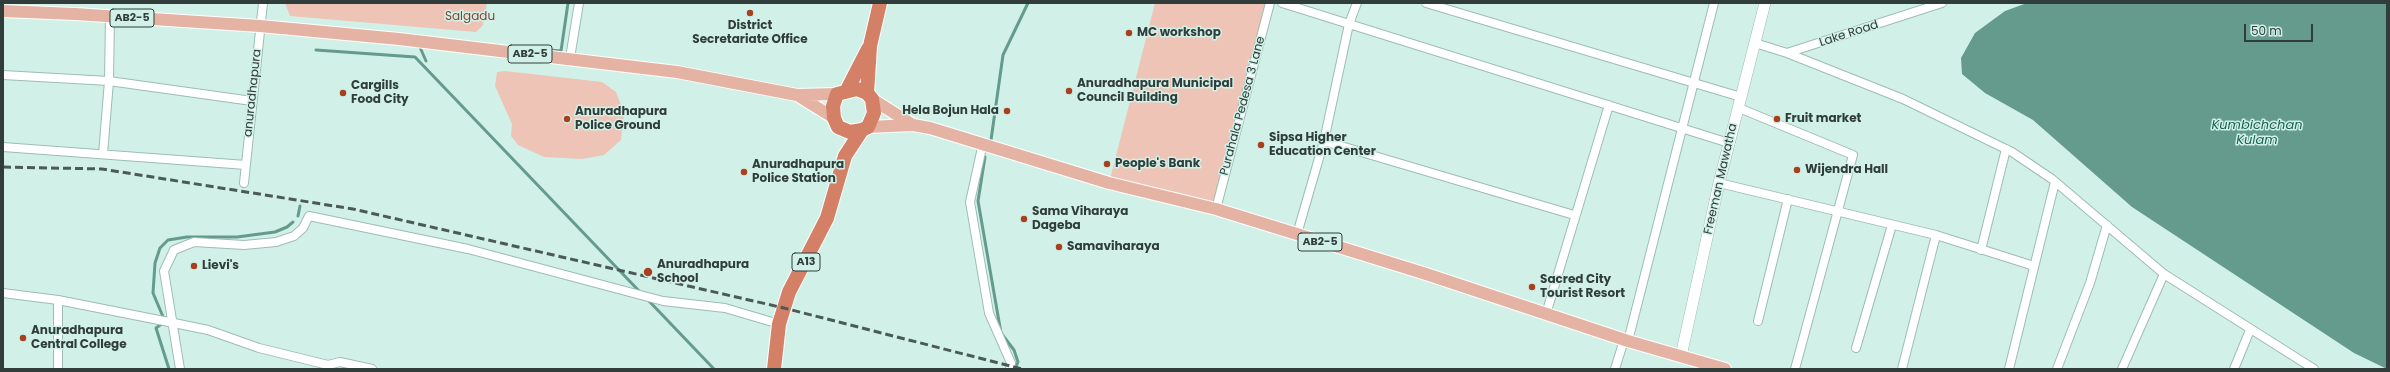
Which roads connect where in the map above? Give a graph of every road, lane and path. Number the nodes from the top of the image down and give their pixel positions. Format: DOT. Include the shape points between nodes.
graph roads {
  1 [pos="263,3"];
  2 [pos="579,3"];
  3 [pos="880,3"];
  4 [pos="1270,3"];
  5 [pos="1282,3"];
  6 [pos="1357,3"];
  7 [pos="1426,3"];
  8 [pos="1714,3"];
  9 [pos="1765,3"];
  10 [pos="1942,3"];
  11 [pos="1449,6"];
  12 [pos="41,8"];
  13 [pos="3,11"];
  14 [pos="110,16"];
  15 [pos="1349,24"];
  16 [pos="260,26"];
  17 [pos="1755,43"];
  18 [pos="870,46"];
  19 [pos="1787,53"];
  20 [pos="570,58"];
  21 [pos="3,75"];
  22 [pos="109,80"];
  23 [pos="1693,83"];
  24 [pos="842,92"];
  25 [pos="797,95"];
  26 [pos="870,96"];
  27 [pos="252,100"];
  28 [pos="1740,103"];
  29 [pos="1609,105"];
  30 [pos="836,123"];
  31 [pos="913,125"];
  32 [pos="1683,128"];
  33 [pos="865,129"];
  34 [pos="1324,141"];
  35 [pos="983,143"];
  36 [pos="1729,143"];
  37 [pos="3,147"];
  38 [pos="2006,149"];
  39 [pos="103,154"];
  40 [pos="845,156"];
  41 [pos="246,165"];
  42 [pos="2055,182"];
  43 [pos="244,183"];
  44 [pos="1719,183"];
  45 [pos="1788,200"];
  46 [pos="1216,208"];
  47 [pos="1837,211"];
  48 [pos="1574,215"];
  49 [pos="1892,224"];
  50 [pos="2107,225"];
  51 [pos="1297,234"];
  52 [pos="1936,235"];
  53 [pos="1981,250"];
  54 [pos="2034,266"];
  55 [pos="2164,274"];
  56 [pos="3,293"];
  57 [pos="58,300"];
  58 [pos="1546,314"];
  59 [pos="1758,321"];
  60 [pos="174,323"];
  61 [pos="779,324"];
  62 [pos="2250,330"];
  63 [pos="1626,341"];
  64 [pos="1856,348"];
  65 [pos="1681,356"];
  66 [pos="355,367"];
  67 [pos="58,369"];
  68 [pos="180,369"];
  69 [pos="372,369"];
  70 [pos="774,369"];
  71 [pos="1010,369"];
  72 [pos="1615,369"];
  73 [pos="1725,369"];
  74 [pos="1795,369"];
  75 [pos="1902,369"];
  76 [pos="2009,369"];
  77 [pos="2057,369"];
  78 [pos="2122,369"];
  79 [pos="2234,369"];
  80 [pos="2314,369"];
  1 -- 16 [label="street, anuradhapura"];
  2 -- 20 [label="street"];
  3 -- 18 [label="highway"];
  4 -- 46 [label="street, Purahala Pedesa 3 Lane"];
  5 -- 15 [label="street"];
  6 -- 15 [label="street"];
  7 -- 11 [label="street"];
  8 -- 23 [label="street"];
  9 -- 17 [label="street, Freeman Mawatha"];
  10 -- 19 [label="street, Lake Road"];
  11 -- 23 [label="street"];
  12 -- 13 [label="main road, AB2-5"];
  12 -- 14 [label="main road, AB2-5"];
  14 -- 16 [label="main road, AB2-5"];
  14 -- 22 [label="street"];
  15 -- 29 [label="street"];
  15 -- 34 [label="street"];
  16 -- 20 [label="main road, AB2-5"];
  16 -- 27 [label="street, anuradhapura"];
  17 -- 19 [label="street"];
  17 -- 28 [label="street, Freeman Mawatha"];
  18 -- 24 [label="highway"];
  18 -- 26 [label="highway"];
  19 -- 38 [label="street" via="1903,99"];
  20 -- 25 [label="main road, AB2-5" via="678,72"];
  21 -- 22 [label="street"];
  22 -- 27 [label="street"];
  22 -- 39 [label="street"];
  23 -- 28 [label="street"];
  23 -- 32 [label="street"];
  24 -- 25 [label="main road, AB2-5"];
  24 -- 26 [label="highway" via="857,89"];
  24 -- 30 [label="highway" via="833,106"];
  25 -- 30 [label="main road, AB2-5"];
  26 -- 31 [label="main road, AB2-5"];
  26 -- 33 [label="highway" via="874,113"];
  27 -- 41 [label="street, anuradhapura"];
  28 -- 36 [label="street, Freeman Mawatha"];
  28 -- 47 [label="street" via="1853,155"];
  29 -- 32 [label="street"];
  29 -- 48 [label="street"];
  30 -- 33 [label="highway" via="850,132"];
  30 -- 40 [label="highway, A13"];
  31 -- 33 [label="main road, AB2-5"];
  31 -- 35 [label="main road, AB2-5"];
  32 -- 36 [label="street"];
  32 -- 63 [label="street"];
  33 -- 40 [label="highway, A13"];
  34 -- 48 [label="street"];
  34 -- 51 [label="street"];
  35 -- 46 [label="main road, AB2-5" via="1109,182"];
  35 -- 71 [label="street" via="970,202 989,313 1011,363"];
  36 -- 44 [label="street, Freeman Mawatha"];
  37 -- 39 [label="street"];
  38 -- 42 [label="street"];
  38 -- 53 [label="street"];
  39 -- 41 [label="street"];
  40 -- 61 [label="highway, A13" via="827,218 789,292"];
  41 -- 43 [label="street, anuradhapura"];
  42 -- 50 [label="street"];
  42 -- 54 [label="street"];
  44 -- 45 [label="street"];
  44 -- 65 [label="street, Freeman Mawatha"];
  45 -- 47 [label="street"];
  45 -- 59 [label="street"];
  46 -- 51 [label="main road, AB2-5"];
  47 -- 49 [label="street"];
  47 -- 74 [label="street"];
  48 -- 58 [label="street"];
  49 -- 52 [label="street"];
  49 -- 64 [label="street"];
  50 -- 55 [label="street"];
  50 -- 77 [label="street" via="2090,283"];
  51 -- 58 [label="main road, AB2-5"];
  52 -- 53 [label="street"];
  52 -- 75 [label="street"];
  53 -- 54 [label="street"];
  54 -- 76 [label="street"];
  55 -- 62 [label="street"];
  55 -- 78 [label="street"];
  56 -- 57 [label="street"];
  57 -- 60 [label="street"];
  57 -- 67 [label="street"];
  58 -- 63 [label="main road, AB2-5"];
  60 -- 61 [label="street" via="164,271 174,250 194,242 244,245 276,242 294,236 303,228 309,216 313,216 468,249 663,301 725,308"];
  60 -- 66 [label="street" via="208,330 258,348 328,365 340,362"];
  60 -- 68 [label="street"];
  61 -- 70 [label="highway, A13"];
  62 -- 79 [label="street"];
  62 -- 80 [label="street"];
  63 -- 65 [label="main road, AB2-5"];
  63 -- 72 [label="street"];
  65 -- 73 [label="main road, AB2-5"];
  66 -- 69 [label="street"];
}
